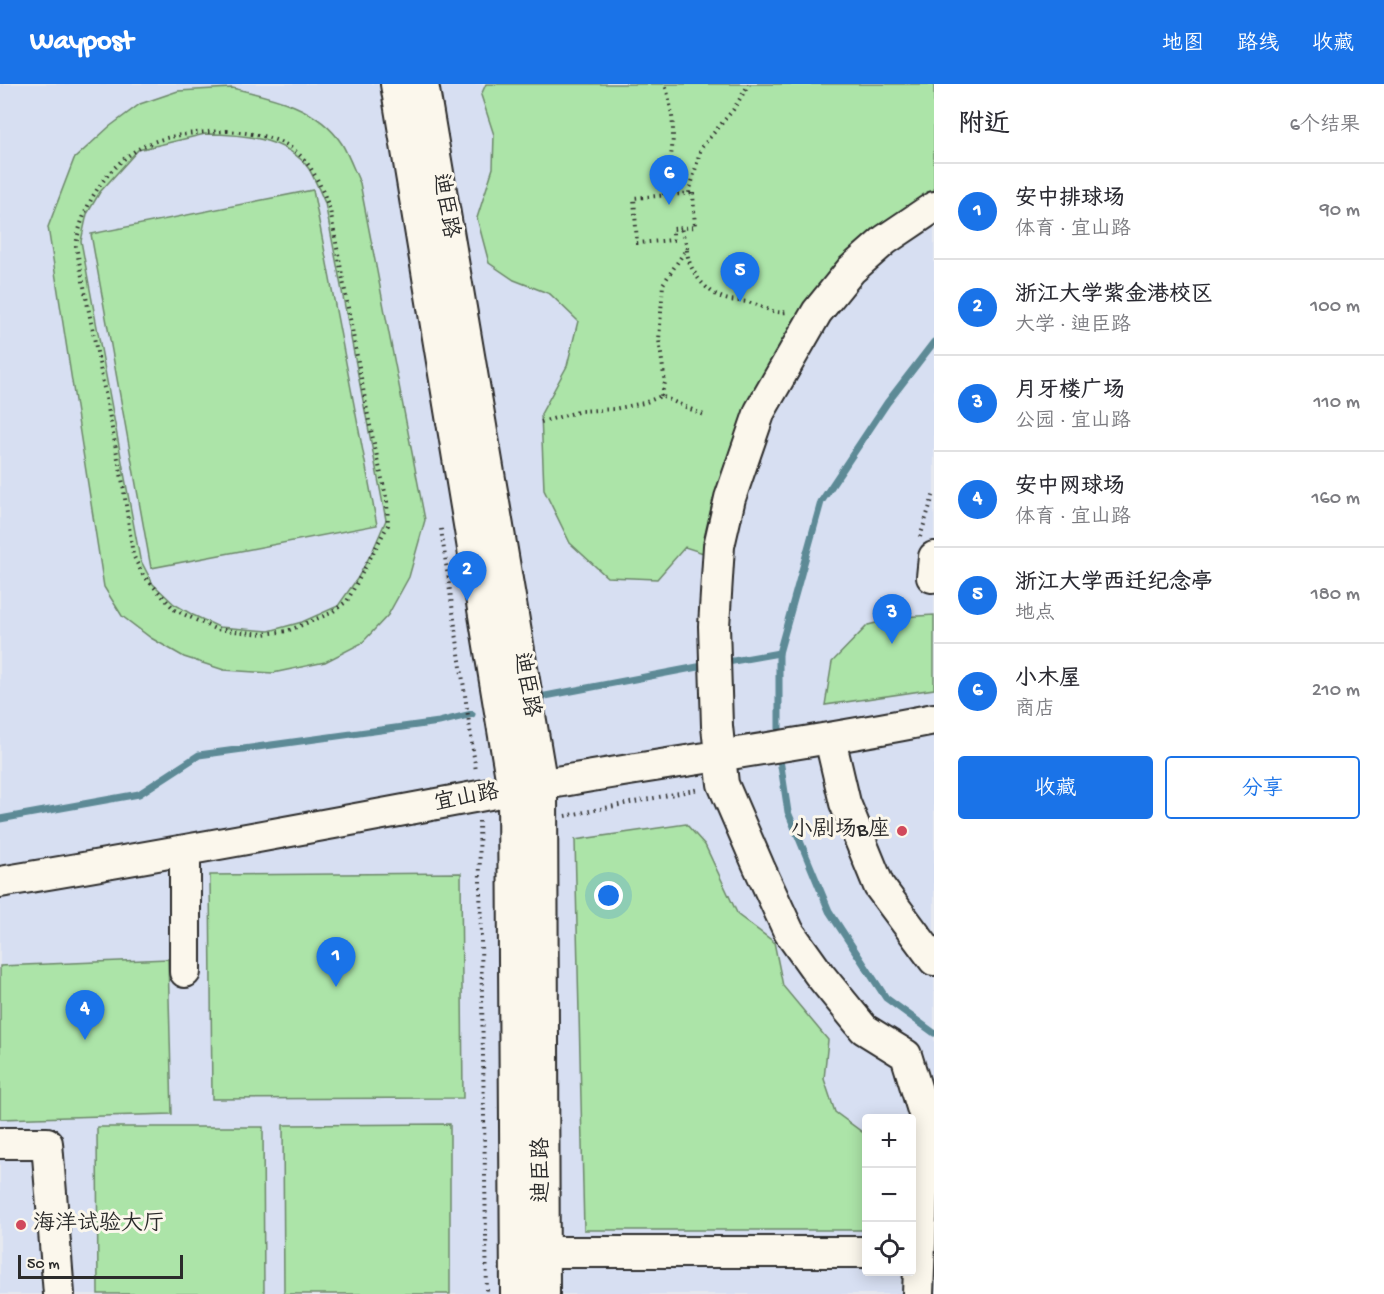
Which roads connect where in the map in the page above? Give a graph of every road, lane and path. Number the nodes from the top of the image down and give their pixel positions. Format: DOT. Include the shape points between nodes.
graph roads {
  1 [pos="396,84"];
  2 [pos="423,84"];
  3 [pos="665,84"];
  4 [pos="749,84"];
  5 [pos="689,193"];
  6 [pos="664,195"];
  7 [pos="934,207"];
  8 [pos="681,228"];
  9 [pos="76,246"];
  10 [pos="687,248"];
  11 [pos="817,312"];
  12 [pos="661,396"];
  13 [pos="706,416"];
  14 [pos="541,422"];
  15 [pos="467,700"];
  16 [pos="934,719"];
  17 [pos="821,740"];
  18 [pos="729,764"];
  19 [pos="527,788"];
  20 [pos="478,797"];
  21 [pos="528,824"];
  22 [pos="479,833"];
  23 [pos="185,851"];
  24 [pos="0,882"];
  25 [pos="934,960"];
  26 [pos="185,972"];
  27 [pos="0,1143"];
  28 [pos="916,1238"];
  29 [pos="530,1252"];
  30 [pos="862,1252"];
  31 [pos="916,1265"];
  32 [pos="59,1294"];
  33 [pos="487,1294"];
  34 [pos="516,1294"];
  35 [pos="544,1294"];
  36 [pos="918,1294"];
  1 -- 19 [label="street, 迪臣路"];
  2 -- 19 [label="street, 迪臣路"];
  3 -- 6 [label="path" via="675,141"];
  4 -- 5 [label="path" via="701,148"];
  5 -- 6 [label="path"];
  5 -- 8 [label="path" via="693,193 695,227"];
  6 -- 8 [label="path" via="634,198 637,243 674,240 673,229"];
  7 -- 11 [label="street" via="885,240 851,270"];
  8 -- 10 [label="path"];
  9 -- 9 [label="path" via="134,555 143,575 175,610 215,629 262,634 287,631 331,614 347,601 388,525 387,501 330,210 310,164 293,148 248,133 204,132 141,147 122,161 96,191 78,227"];
  10 -- 11 [label="path" via="694,273 722,298 750,302 776,314 812,309"];
  10 -- 12 [label="path" via="663,284 659,340 665,382"];
  11 -- 18 [label="street" via="760,411 719,546 715,664"];
  12 -- 13 [label="path"];
  12 -- 14 [label="path" via="644,403 581,411"];
  15 -- 20 [label="path"];
  16 -- 17 [label="street, 宜山路"];
  17 -- 18 [label="street, 宜山路"];
  17 -- 25 [label="street" via="879,886"];
  18 -- 19 [label="street, 宜山路"];
  18 -- 21 [label="path"];
  18 -- 28 [label="street" via="789,932 864,1029 906,1055 925,1117"];
  19 -- 20 [label="street, 宜山路"];
  19 -- 21 [label="street, 迪臣路"];
  20 -- 22 [label="path"];
  20 -- 23 [label="street, 宜山路"];
  21 -- 22 [label="path"];
  21 -- 29 [label="street, 迪臣路"];
  22 -- 33 [label="path"];
  23 -- 24 [label="street, 宜山路"];
  23 -- 26 [label="street"];
  27 -- 32 [label="street" via="47,1143"];
  29 -- 30 [label="street"];
  29 -- 34 [label="street, 迪臣路"];
  29 -- 35 [label="street, 迪臣路"];
  31 -- 36 [label="street"];
}
